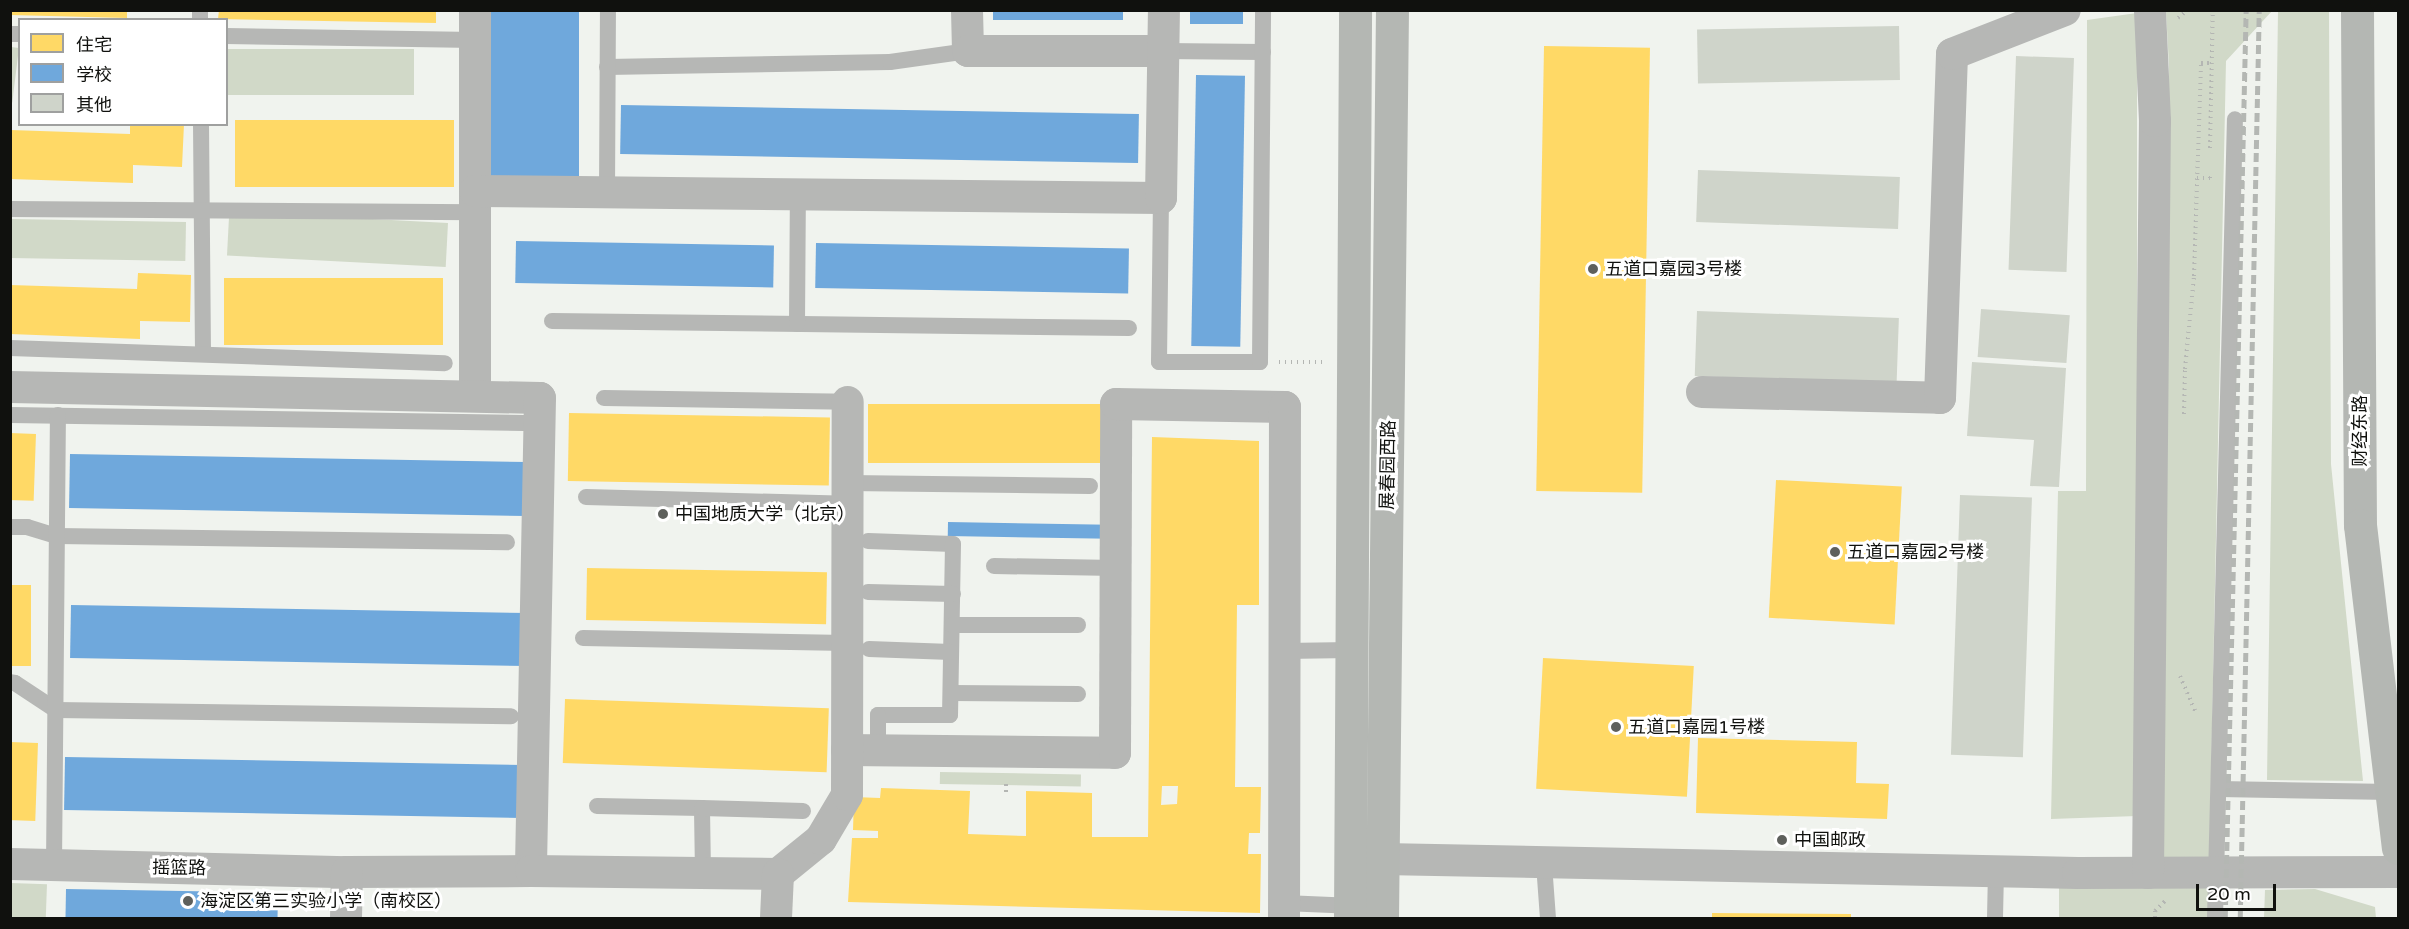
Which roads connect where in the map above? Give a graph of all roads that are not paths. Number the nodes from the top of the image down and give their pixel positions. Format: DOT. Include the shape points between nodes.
graph roads {
  1 [pos="608,10"];
  2 [pos="967,10"];
  3 [pos="1164,10"];
  4 [pos="1263,10"];
  5 [pos="1355,10"];
  6 [pos="1392,10"];
  7 [pos="2065,10"];
  8 [pos="2150,10"];
  9 [pos="2357,10"];
  10 [pos="475,25"];
  11 [pos="228,36"];
  12 [pos="968,51"];
  13 [pos="1164,51"];
  14 [pos="1263,51"];
  15 [pos="607,67"];
  16 [pos="2235,119"];
  17 [pos="201,126"];
  18 [pos="607,193"];
  19 [pos="798,194"];
  20 [pos="1161,198"];
  21 [pos="475,202"];
  22 [pos="10,209"];
  23 [pos="202,210"];
  24 [pos="552,321"];
  25 [pos="797,324"];
  26 [pos="1129,328"];
  27 [pos="10,348"];
  28 [pos="203,354"];
  29 [pos="445,363"];
  30 [pos="10,387"];
  31 [pos="1702,392"];
  32 [pos="476,395"];
  33 [pos="604,398"];
  34 [pos="848,402"];
  35 [pos="10,415"];
  36 [pos="58,415"];
  37 [pos="524,423"];
  38 [pos="1090,486"];
  39 [pos="847,493"];
  40 [pos="585,497"];
  41 [pos="10,527"];
  42 [pos="57,537"];
  43 [pos="868,541"];
  44 [pos="507,542"];
  45 [pos="994,566"];
  46 [pos="1116,568"];
  47 [pos="868,592"];
  48 [pos="953,594"];
  49 [pos="952,625"];
  50 [pos="1078,625"];
  51 [pos="583,638"];
  52 [pos="858,646"];
  53 [pos="1351,650"];
  54 [pos="1284,651"];
  55 [pos="951,652"];
  56 [pos="10,682"];
  57 [pos="951,693"];
  58 [pos="1078,694"];
  59 [pos="2390,703"];
  60 [pos="56,710"];
  61 [pos="511,716"];
  62 [pos="847,750"];
  63 [pos="878,750"];
  64 [pos="2219,789"];
  65 [pos="2392,792"];
  66 [pos="597,806"];
  67 [pos="702,808"];
  68 [pos="802,811"];
  69 [pos="2398,848"];
  70 [pos="1383,859"];
  71 [pos="10,864"];
  72 [pos="1544,864"];
  73 [pos="54,866"];
  74 [pos="531,871"];
  75 [pos="347,872"];
  76 [pos="1996,872"];
  77 [pos="2205,872"];
  78 [pos="2398,872"];
  79 [pos="703,873"];
  80 [pos="2148,873"];
  81 [pos="778,874"];
  82 [pos="1284,910"];
  83 [pos="1350,912"];
  84 [pos="1382,912"];
  85 [pos="346,918"];
  86 [pos="776,918"];
  87 [pos="1548,918"];
  88 [pos="1995,918"];
  89 [pos="2215,918"];
  1 -- 15 [label="lane"];
  2 -- 12 [label="street"];
  3 -- 13 [label="street"];
  4 -- 14 [label="lane"];
  5 -- 53 [label="main road, 展春园西路"];
  6 -- 70 [label="main road, 展春园西路"];
  7 -- 31 [label="street" via="1952,54 1940,398"];
  8 -- 80 [label="street" via="2155,121"];
  9 -- 59 [label="main road, 财经东路" via="2360,525"];
  10 -- 11 [label="lane"];
  10 -- 21 [label="street"];
  12 -- 13 [label="street"];
  12 -- 15 [label="lane" via="890,62"];
  13 -- 14 [label="lane"];
  13 -- 20 [label="street"];
  14 -- 20 [label="lane" via="1260,362 1159,362"];
  15 -- 18 [label="lane"];
  16 -- 64 [label="lane"];
  17 -- 23 [label="lane"];
  18 -- 19 [label="street"];
  18 -- 21 [label="street"];
  19 -- 20 [label="street"];
  19 -- 25 [label="lane"];
  21 -- 23 [label="lane"];
  21 -- 32 [label="street"];
  22 -- 23 [label="lane"];
  23 -- 28 [label="lane"];
  24 -- 25 [label="lane"];
  25 -- 26 [label="lane"];
  27 -- 28 [label="lane"];
  28 -- 29 [label="lane"];
  30 -- 32 [label="street"];
  32 -- 74 [label="street" via="540,398"];
  33 -- 34 [label="lane"];
  34 -- 39 [label="street"];
  35 -- 36 [label="lane"];
  36 -- 37 [label="lane"];
  36 -- 42 [label="lane"];
  38 -- 39 [label="lane"];
  39 -- 40 [label="lane"];
  39 -- 52 [label="street"];
  41 -- 42 [label="lane" via="27,527"];
  42 -- 44 [label="lane"];
  42 -- 60 [label="lane"];
  43 -- 48 [label="lane" via="953,544"];
  45 -- 46 [label="lane"];
  46 -- 54 [label="street" via="1116,404 1285,407"];
  46 -- 63 [label="street" via="1115,753"];
  47 -- 48 [label="lane"];
  48 -- 49 [label="lane"];
  49 -- 50 [label="lane"];
  49 -- 55 [label="lane"];
  51 -- 52 [label="lane"];
  52 -- 55 [label="lane"];
  52 -- 62 [label="street"];
  53 -- 54 [label="lane"];
  53 -- 83 [label="main road, 展春园西路"];
  54 -- 82 [label="street"];
  55 -- 57 [label="lane"];
  56 -- 60 [label="lane"];
  57 -- 58 [label="lane"];
  57 -- 63 [label="lane" via="950,715 878,715"];
  59 -- 65 [label="main road, 财经东路"];
  60 -- 61 [label="lane"];
  60 -- 73 [label="lane"];
  62 -- 63 [label="street"];
  62 -- 81 [label="street" via="847,795 821,839"];
  64 -- 65 [label="lane"];
  64 -- 77 [label="lane"];
  65 -- 69 [label="main road, 财经东路"];
  66 -- 67 [label="lane"];
  67 -- 68 [label="lane"];
  67 -- 79 [label="lane"];
  70 -- 72 [label="street"];
  70 -- 84 [label="main road, 展春园西路"];
  71 -- 73 [label="street, 摇篮路"];
  72 -- 76 [label="street"];
  72 -- 87 [label="lane"];
  73 -- 75 [label="street, 摇篮路"];
  74 -- 75 [label="street, 摇篮路"];
  74 -- 79 [label="street, 摇篮路"];
  75 -- 85 [label="street"];
  76 -- 80 [label="street"];
  76 -- 88 [label="lane"];
  77 -- 78 [label="street"];
  77 -- 80 [label="street"];
  77 -- 89 [label="lane"];
  79 -- 81 [label="street, 摇篮路"];
  81 -- 86 [label="street"];
  82 -- 83 [label="lane"];
  83 -- 84 [label="lane"];
}
